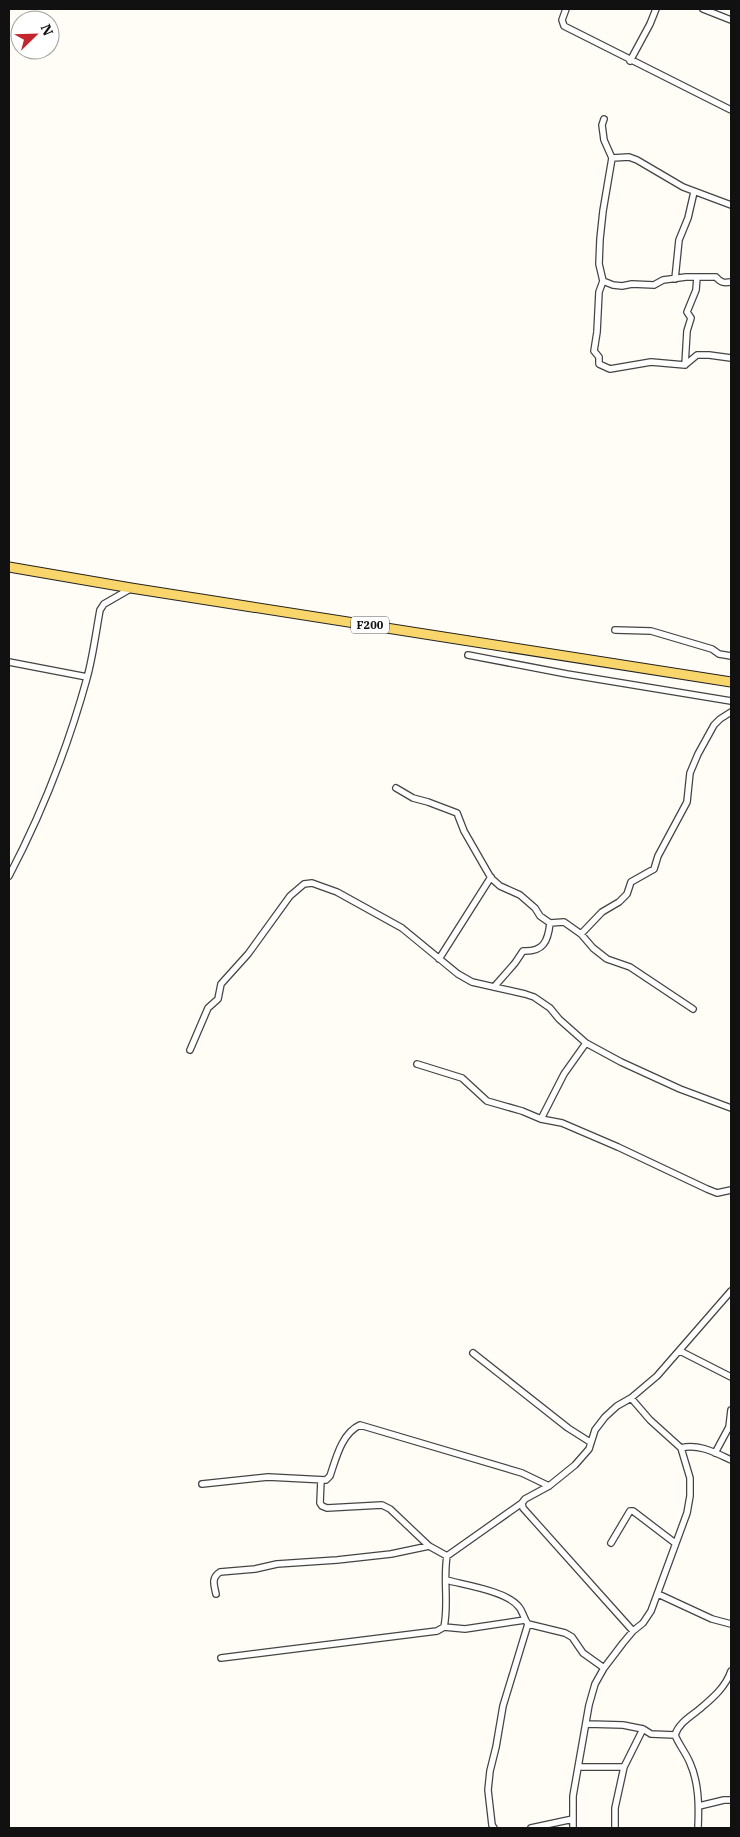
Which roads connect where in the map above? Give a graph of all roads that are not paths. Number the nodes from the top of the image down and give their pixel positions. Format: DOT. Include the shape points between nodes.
graph roads {
  1 [pos="566,9"];
  2 [pos="656,9"];
  3 [pos="703,9"];
  4 [pos="731,20"];
  5 [pos="630,61"];
  6 [pos="731,110"];
  7 [pos="604,119"];
  8 [pos="612,158"];
  9 [pos="694,192"];
  10 [pos="731,205"];
  11 [pos="696,277"];
  12 [pos="675,279"];
  13 [pos="603,280"];
  14 [pos="731,282"];
  15 [pos="731,358"];
  16 [pos="685,365"];
  17 [pos="9,567"];
  18 [pos="131,588"];
  19 [pos="615,630"];
  20 [pos="468,655"];
  21 [pos="731,656"];
  22 [pos="9,662"];
  23 [pos="87,677"];
  24 [pos="731,682"];
  25 [pos="731,701"];
  26 [pos="731,712"];
  27 [pos="396,788"];
  28 [pos="9,876"];
  29 [pos="491,876"];
  30 [pos="550,923"];
  31 [pos="581,934"];
  32 [pos="440,960"];
  33 [pos="494,987"];
  34 [pos="693,1009"];
  35 [pos="586,1043"];
  36 [pos="190,1050"];
  37 [pos="417,1064"];
  38 [pos="731,1108"];
  39 [pos="540,1119"];
  40 [pos="731,1190"];
  41 [pos="731,1291"];
  42 [pos="680,1351"];
  43 [pos="473,1353"];
  44 [pos="731,1377"];
  45 [pos="631,1398"];
  46 [pos="731,1410"];
  47 [pos="590,1442"];
  48 [pos="681,1448"];
  49 [pos="715,1453"];
  50 [pos="731,1460"];
  51 [pos="321,1480"];
  52 [pos="202,1484"];
  53 [pos="549,1486"];
  54 [pos="522,1503"];
  55 [pos="611,1543"];
  56 [pos="675,1543"];
  57 [pos="429,1546"];
  58 [pos="447,1556"];
  59 [pos="446,1580"];
  60 [pos="216,1594"];
  61 [pos="658,1594"];
  62 [pos="527,1622"];
  63 [pos="731,1624"];
  64 [pos="444,1627"];
  65 [pos="633,1631"];
  66 [pos="221,1658"];
  67 [pos="604,1668"];
  68 [pos="731,1671"];
  69 [pos="587,1724"];
  70 [pos="643,1729"];
  71 [pos="675,1735"];
  72 [pos="579,1767"];
  73 [pos="624,1767"];
  74 [pos="731,1800"];
  75 [pos="699,1806"];
  76 [pos="572,1819"];
  77 [pos="494,1828"];
  78 [pos="531,1828"];
  79 [pos="573,1828"];
  80 [pos="614,1828"];
  81 [pos="698,1828"];
  1 -- 5 [label="street" via="562,20 564,26"];
  2 -- 5 [label="street"];
  3 -- 4 [label="street"];
  5 -- 6 [label="street"];
  7 -- 8 [label="street" via="604,140"];
  8 -- 9 [label="street" via="637,160"];
  8 -- 13 [label="street" via="600,240 599,264"];
  9 -- 10 [label="street"];
  9 -- 12 [label="street" via="688,218 678,240"];
  11 -- 12 [label="street"];
  11 -- 14 [label="street"];
  11 -- 16 [label="street" via="696,290 687,312 691,318"];
  12 -- 13 [label="street" via="622,286"];
  13 -- 16 [label="street" via="594,351 599,357 599,364 610,369 652,362"];
  15 -- 16 [label="street" via="697,355"];
  17 -- 18 [label="main road, F200"];
  18 -- 23 [label="street" via="104,604 100,610"];
  18 -- 24 [label="main road, F200"];
  19 -- 21 [label="street" via="651,631"];
  20 -- 25 [label="street"];
  22 -- 23 [label="street"];
  23 -- 28 [label="street" via="51,789"];
  26 -- 31 [label="street" via="714,725 698,754 690,773 687,802 654,869 631,882 627,894 602,912"];
  27 -- 29 [label="street" via="412,798 457,813"];
  29 -- 30 [label="street" via="500,886 520,895"];
  29 -- 32 [label="street"];
  30 -- 31 [label="street" via="564,922"];
  30 -- 33 [label="street" via="542,946 534,952 523,952"];
  31 -- 34 [label="street" via="607,959 630,967"];
  32 -- 33 [label="street" via="472,982"];
  32 -- 36 [label="street" via="386,919 337,892 312,883 304,884 290,896 248,954 221,984 218,999 208,1008"];
  33 -- 35 [label="street" via="543,1002"];
  35 -- 38 [label="street" via="680,1089"];
  35 -- 39 [label="street" via="564,1074"];
  37 -- 39 [label="street" via="462,1078 487,1101"];
  39 -- 40 [label="street" via="562,1123 717,1193"];
  41 -- 42 [label="street"];
  42 -- 44 [label="street"];
  42 -- 45 [label="street"];
  43 -- 47 [label="street"];
  45 -- 47 [label="street" via="605,1417"];
  45 -- 48 [label="street"];
  46 -- 49 [label="street" via="729,1427"];
  47 -- 53 [label="street" via="586,1454"];
  48 -- 49 [label="street" via="696,1447"];
  48 -- 56 [label="street" via="690,1478 690,1496"];
  49 -- 50 [label="street"];
  51 -- 52 [label="street" via="268,1477"];
  51 -- 53 [label="street" via="330,1476 346,1436 360,1425 522,1473"];
  51 -- 57 [label="street" via="322,1506 382,1505"];
  53 -- 54 [label="street"];
  54 -- 58 [label="street"];
  54 -- 65 [label="street" via="523,1508"];
  55 -- 56 [label="street" via="628,1513 633,1511"];
  56 -- 61 [label="street"];
  57 -- 58 [label="street"];
  57 -- 60 [label="street" via="391,1554 220,1572 215,1575"];
  58 -- 59 [label="street"];
  59 -- 62 [label="street" via="510,1600 518,1606"];
  59 -- 64 [label="street"];
  61 -- 63 [label="street" via="712,1619"];
  61 -- 65 [label="street" via="643,1623"];
  62 -- 64 [label="street" via="465,1629"];
  62 -- 67 [label="street" via="572,1637 583,1654"];
  62 -- 77 [label="street" via="503,1706 490,1771 488,1790"];
  64 -- 66 [label="street" via="437,1631"];
  65 -- 67 [label="street"];
  67 -- 69 [label="street" via="595,1684"];
  68 -- 71 [label="street" via="711,1700 682,1723"];
  69 -- 70 [label="street"];
  69 -- 72 [label="street"];
  70 -- 71 [label="street" via="651,1734"];
  70 -- 73 [label="street"];
  71 -- 75 [label="street" via="690,1762"];
  72 -- 73 [label="street"];
  72 -- 76 [label="street"];
  73 -- 80 [label="street"];
  74 -- 75 [label="street"];
  75 -- 81 [label="street"];
  76 -- 78 [label="street"];
  76 -- 79 [label="street"];
}
